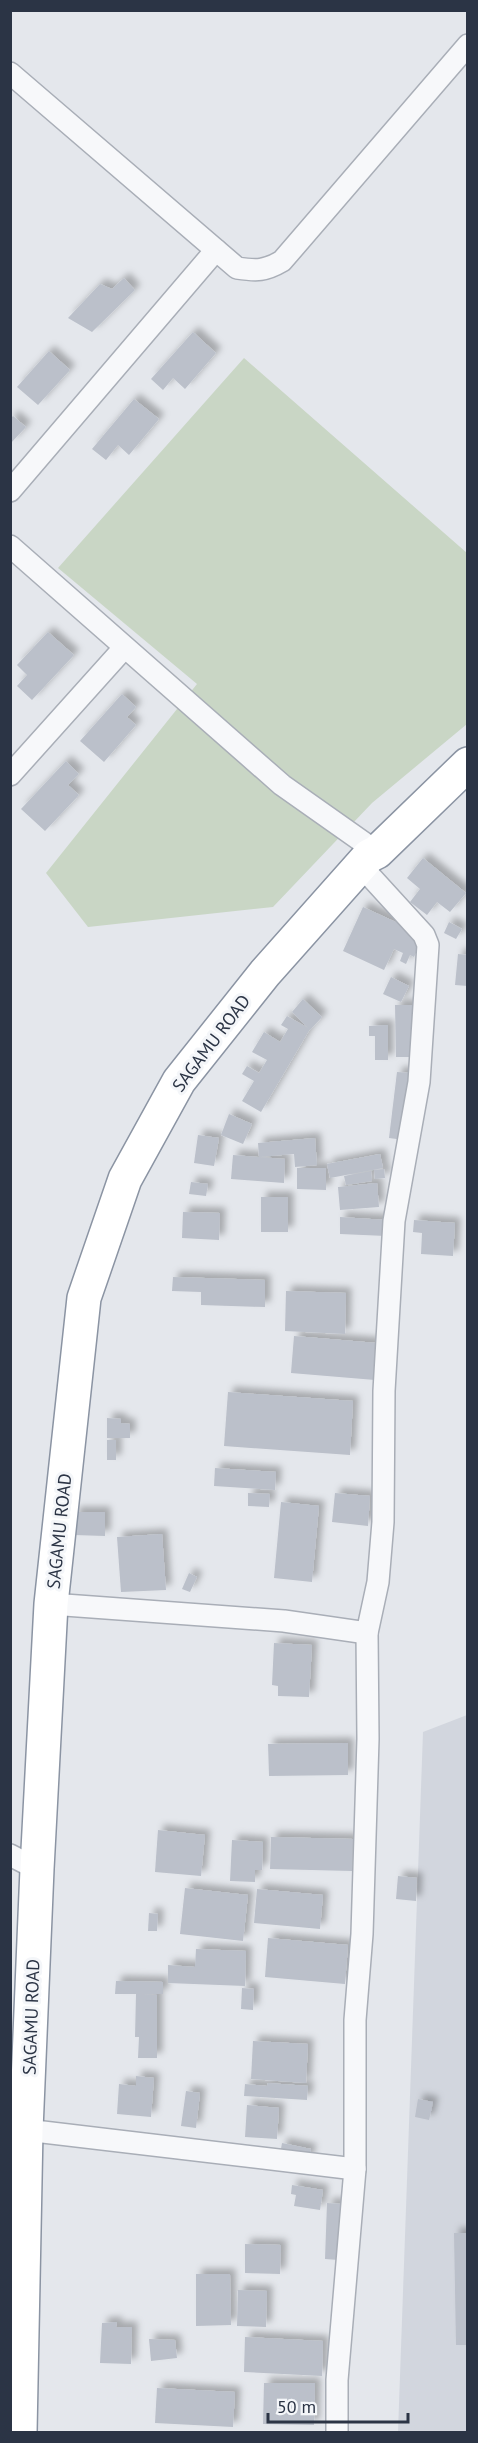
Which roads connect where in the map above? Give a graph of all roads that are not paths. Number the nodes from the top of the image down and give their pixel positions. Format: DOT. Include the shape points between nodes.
graph roads {
  1 [pos="468,45"];
  2 [pos="10,73"];
  3 [pos="216,250"];
  4 [pos="10,491"];
  5 [pos="10,546"];
  6 [pos="124,648"];
  7 [pos="468,764"];
  8 [pos="10,775"];
  9 [pos="369,859"];
  10 [pos="51,1604"];
  11 [pos="367,1633"];
  12 [pos="24,1862"];
  13 [pos="26,2130"];
  14 [pos="355,2169"];
  15 [pos="20,2433"];
  16 [pos="337,2433"];
  1 -- 3 [label="street" via="282,261 268,270 237,268"];
  2 -- 3 [label="street"];
  3 -- 4 [label="street"];
  5 -- 6 [label="street"];
  6 -- 8 [label="street"];
  6 -- 9 [label="street"];
  7 -- 9 [label="highway, SAGAMU ROAD"];
  9 -- 10 [label="highway, SAGAMU ROAD" via="266,973 179,1081 125,1179 84,1298"];
  9 -- 11 [label="street" via="428,945 419,1082 394,1221 384,1391 383,1522 378,1582"];
  10 -- 11 [label="street" via="284,1621"];
  10 -- 12 [label="highway, SAGAMU ROAD"];
  11 -- 14 [label="street" via="368,1739 356,2020"];
  12 -- 13 [label="highway, SAGAMU ROAD"];
  13 -- 14 [label="street"];
  13 -- 15 [label="highway, SAGAMU ROAD"];
  14 -- 16 [label="street" via="337,2380"];
}
